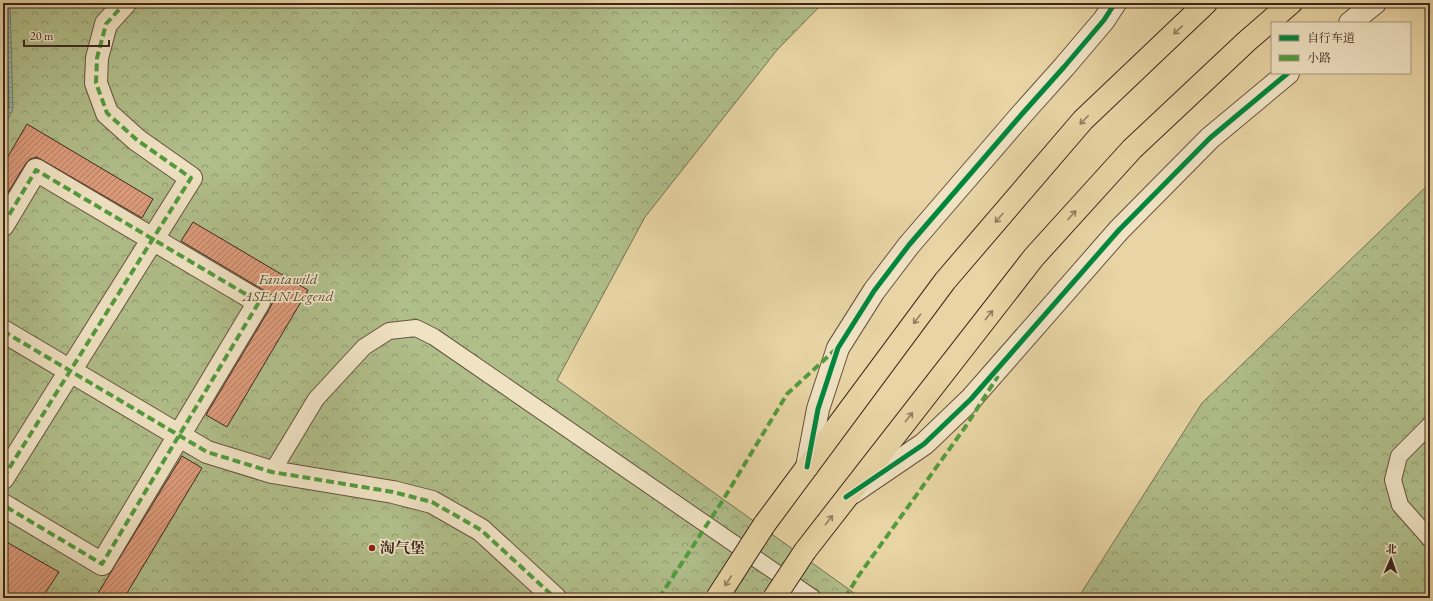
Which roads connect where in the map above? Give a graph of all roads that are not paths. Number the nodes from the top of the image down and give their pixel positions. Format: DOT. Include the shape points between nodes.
graph roads {
  1 [pos="125,3"];
  2 [pos="1115,3"];
  3 [pos="1206,3"];
  4 [pos="1291,3"];
  5 [pos="1375,3"];
  6 [pos="1351,22"];
  7 [pos="1287,74"];
  8 [pos="3,225"];
  9 [pos="152,239"];
  10 [pos="3,330"];
  11 [pos="70,371"];
  12 [pos="1430,425"];
  13 [pos="179,435"];
  14 [pos="807,467"];
  15 [pos="272,472"];
  16 [pos="3,478"];
  17 [pos="846,497"];
  18 [pos="3,506"];
  19 [pos="1430,539"];
  20 [pos="555,598"];
  21 [pos="717,598"];
  22 [pos="774,598"];
  23 [pos="813,598"];
  1 -- 9 [label="street" via="106,24 96,58 96,83 107,113 137,140 191,178"];
  2 -- 14 [label="street" via="1069,61 908,245 874,291 838,348 818,409"];
  3 -- 14 [label="main road, one-way" via="1083,120 945,281"];
  17 -- 4 [label="main road, one-way" via="1034,256 1132,149"];
  5 -- 6 [label="street"];
  7 -- 17 [label="street" via="1210,138 1119,230 961,409 924,444"];
  8 -- 9 [label="street" via="36,170"];
  9 -- 11 [label="street"];
  9 -- 13 [label="street" via="259,302"];
  10 -- 11 [label="street"];
  11 -- 13 [label="street"];
  11 -- 16 [label="street"];
  12 -- 19 [label="lane" via="1399,456 1393,480 1400,505"];
  13 -- 15 [label="street" via="207,452"];
  13 -- 18 [label="street" via="102,564"];
  14 -- 21 [label="main road, one-way, bridge" via="764,525"];
  15 -- 20 [label="street" via="393,492 432,502 481,530"];
  15 -- 23 [label="lane" via="316,400 364,347 390,331 416,328 434,337"];
  22 -- 17 [label="main road, one-way, bridge" via="805,551"];
}
